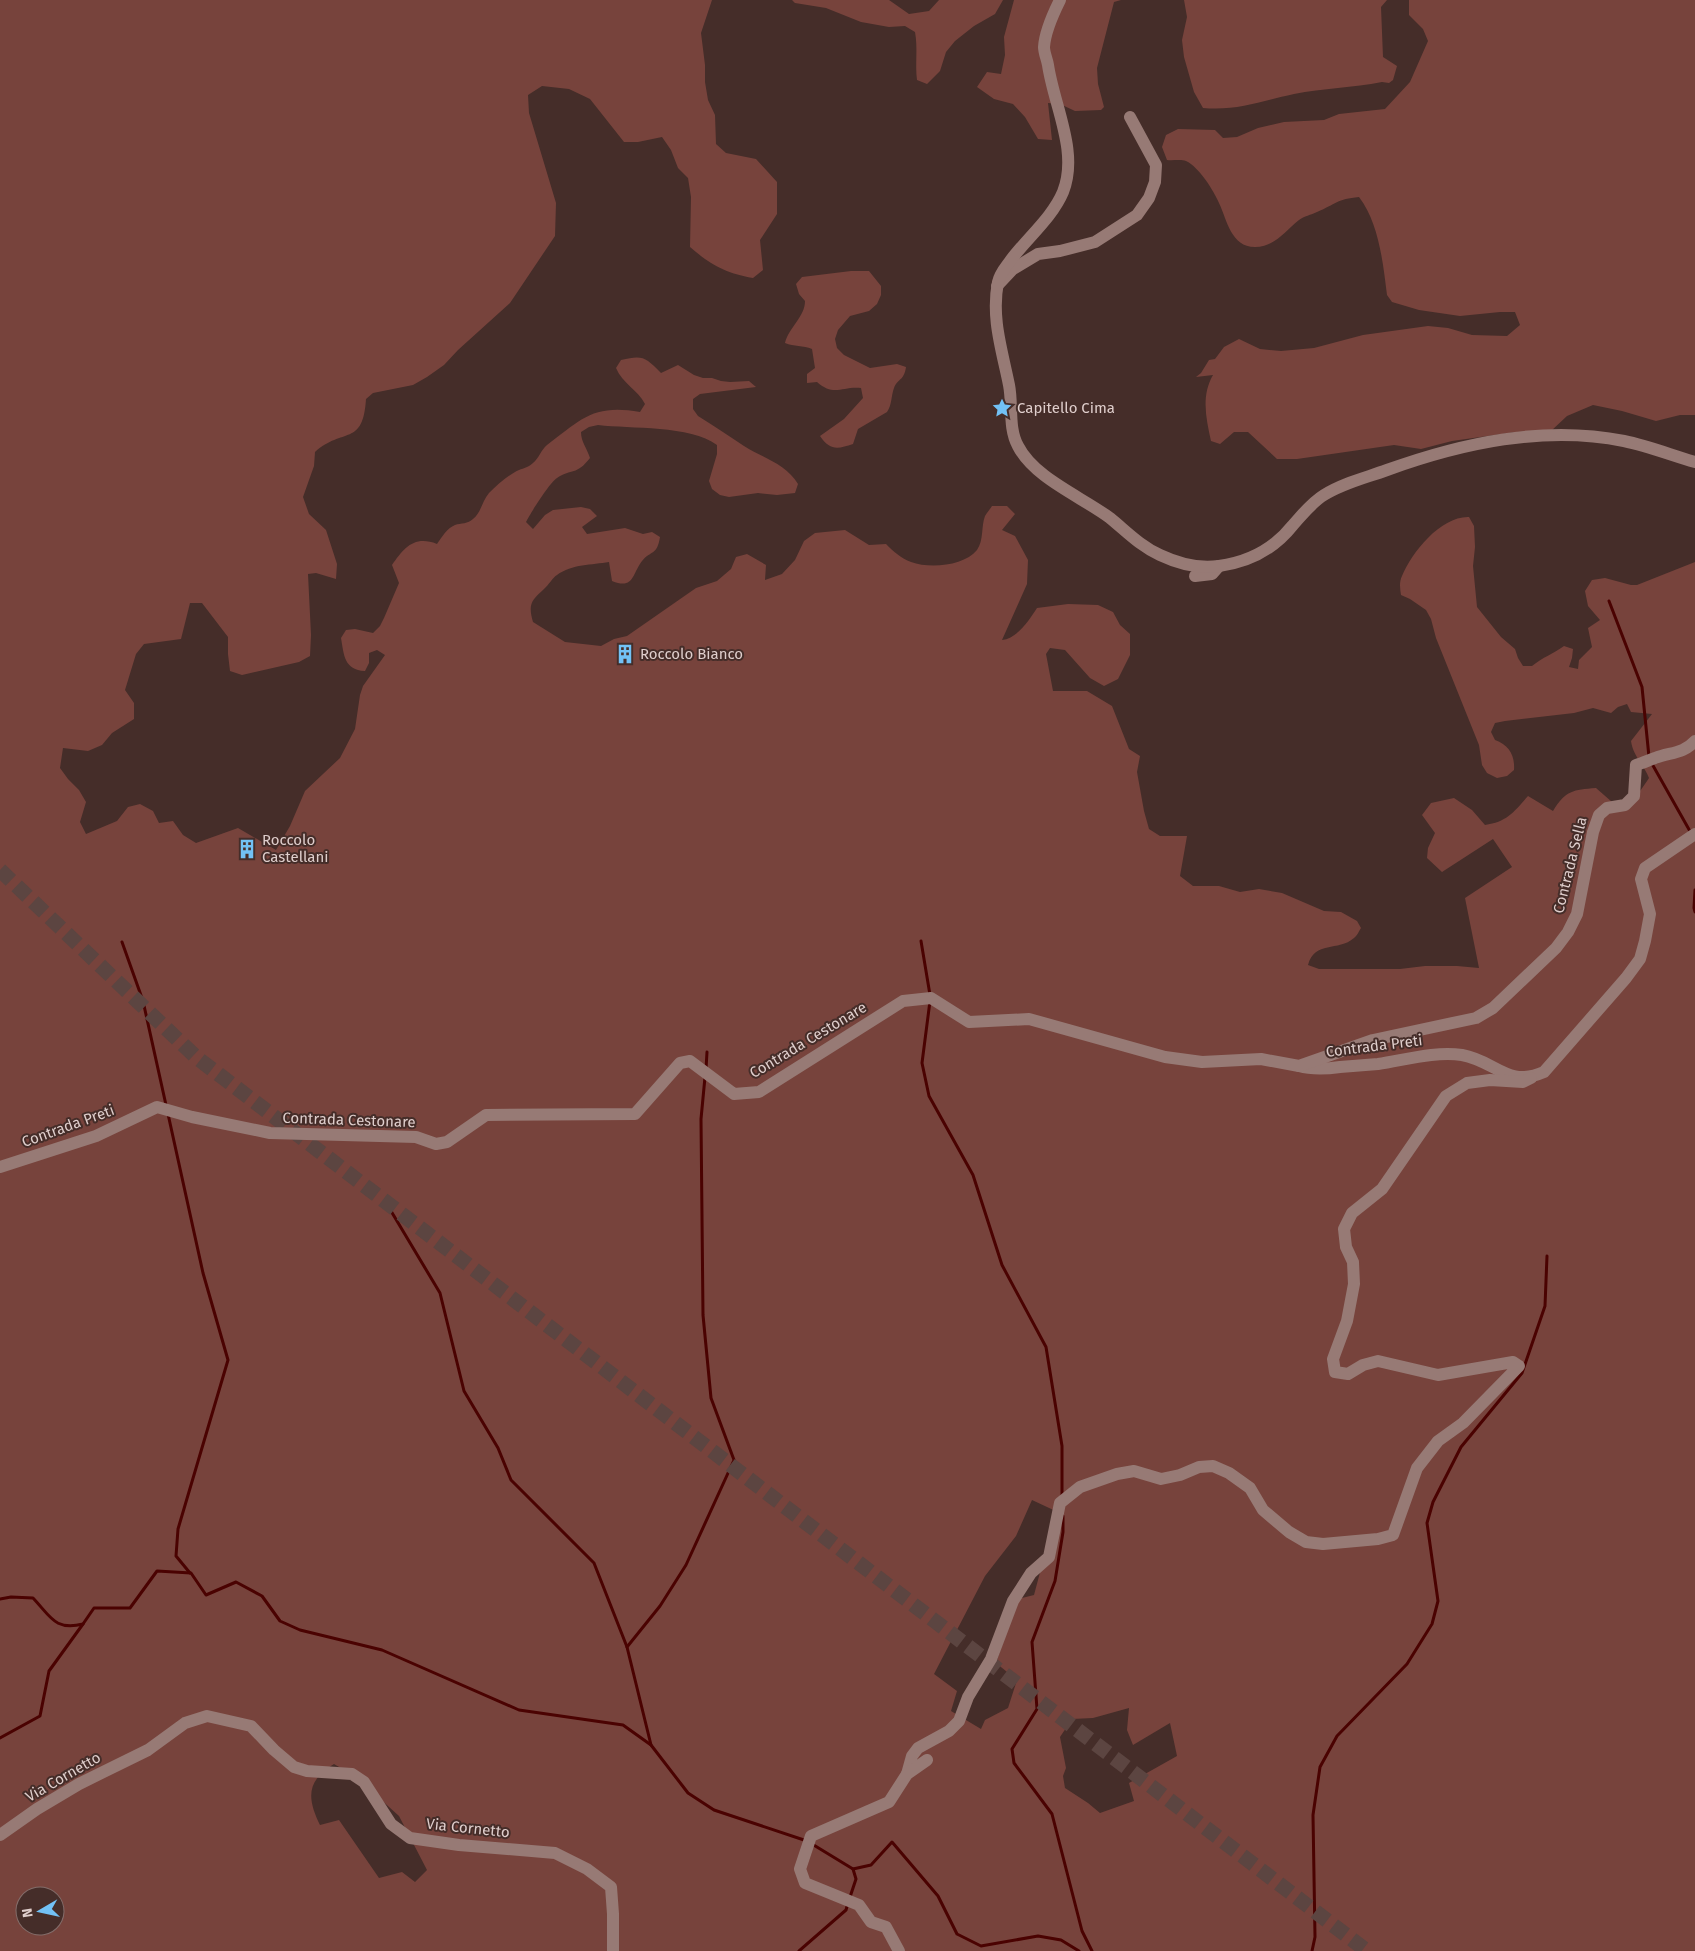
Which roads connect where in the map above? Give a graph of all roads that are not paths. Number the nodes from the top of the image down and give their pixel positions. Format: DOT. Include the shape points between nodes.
graph roads {
  1 [pos="1060,0"];
  2 [pos="1130,117"];
  3 [pos="997,286"];
  4 [pos="1695,462"];
  5 [pos="1219,566"];
  6 [pos="1195,576"];
  7 [pos="1695,741"];
  8 [pos="1691,836"];
  9 [pos="927,998"];
  10 [pos="1299,1066"];
  11 [pos="1531,1078"];
  12 [pos="174,1112"];
  13 [pos="0,1167"];
  14 [pos="927,1760"];
  15 [pos="907,1774"];
  16 [pos="0,1835"];
  17 [pos="613,1951"];
  18 [pos="898,1951"];
  1 -- 3 [label="street" via="1052,15 1044,46 1069,173 1053,210 1019,248 1000,274"];
  2 -- 3 [label="street" via="1156,165 1155,182 1137,216 1095,242 1038,254 1013,269"];
  3 -- 5 [label="street" via="996,331 1009,388 1013,433 1020,450 1040,471 1108,517 1149,550 1184,564 1206,568"];
  4 -- 5 [label="street" via="1624,441 1565,434 1525,436 1458,448 1410,461 1334,489 1313,502 1264,552"];
  5 -- 6 [label="street" via="1212,574"];
  7 -- 10 [label="street, Contrada Sella" via="1681,752 1636,764 1634,796 1625,805 1607,808 1599,815 1577,914 1568,932 1556,948 1493,1008 1476,1018 1373,1040"];
  8 -- 11 [label="street" via="1645,868 1641,879 1650,914 1640,959 1544,1072"];
  9 -- 10 [label="street, Contrada Preti" via="969,1022 1030,1019 1165,1057 1202,1062 1261,1059"];
  9 -- 12 [label="street, Contrada Cestonare" via="903,1001 759,1092 734,1094 690,1061 680,1063 635,1114 486,1115 447,1142 436,1144 416,1137 270,1133"];
  10 -- 11 [label="street, Contrada Preti" via="1312,1070 1422,1057 1462,1056 1487,1064 1510,1077"];
  11 -- 15 [label="street" via="1523,1082 1490,1080 1467,1084 1446,1096 1382,1189 1352,1213 1344,1229 1346,1247 1353,1262 1354,1284 1347,1321 1333,1359 1335,1372 1348,1374 1378,1361 1438,1375 1513,1362 1519,1366 1463,1423 1438,1441 1417,1468 1393,1535 1323,1544 1306,1542 1263,1510 1250,1488 1229,1472 1212,1466 1161,1479 1134,1471 1080,1487 1060,1503 1049,1557 1031,1573 1012,1601 991,1659 968,1697 959,1721 949,1731 918,1748"];
  12 -- 13 [label="street, Contrada Preti" via="157,1108 96,1136"];
  14 -- 15 [label="street"];
  15 -- 18 [label="street" via="889,1802 811,1836 800,1869 805,1883 859,1905 871,1922 886,1926"];
  16 -- 17 [label="street, Via Cornetto" via="79,1784 148,1750 184,1723 207,1716 225,1719 251,1726 294,1767 352,1774 364,1782 390,1824 410,1838 555,1853 587,1869 611,1887"];
}
